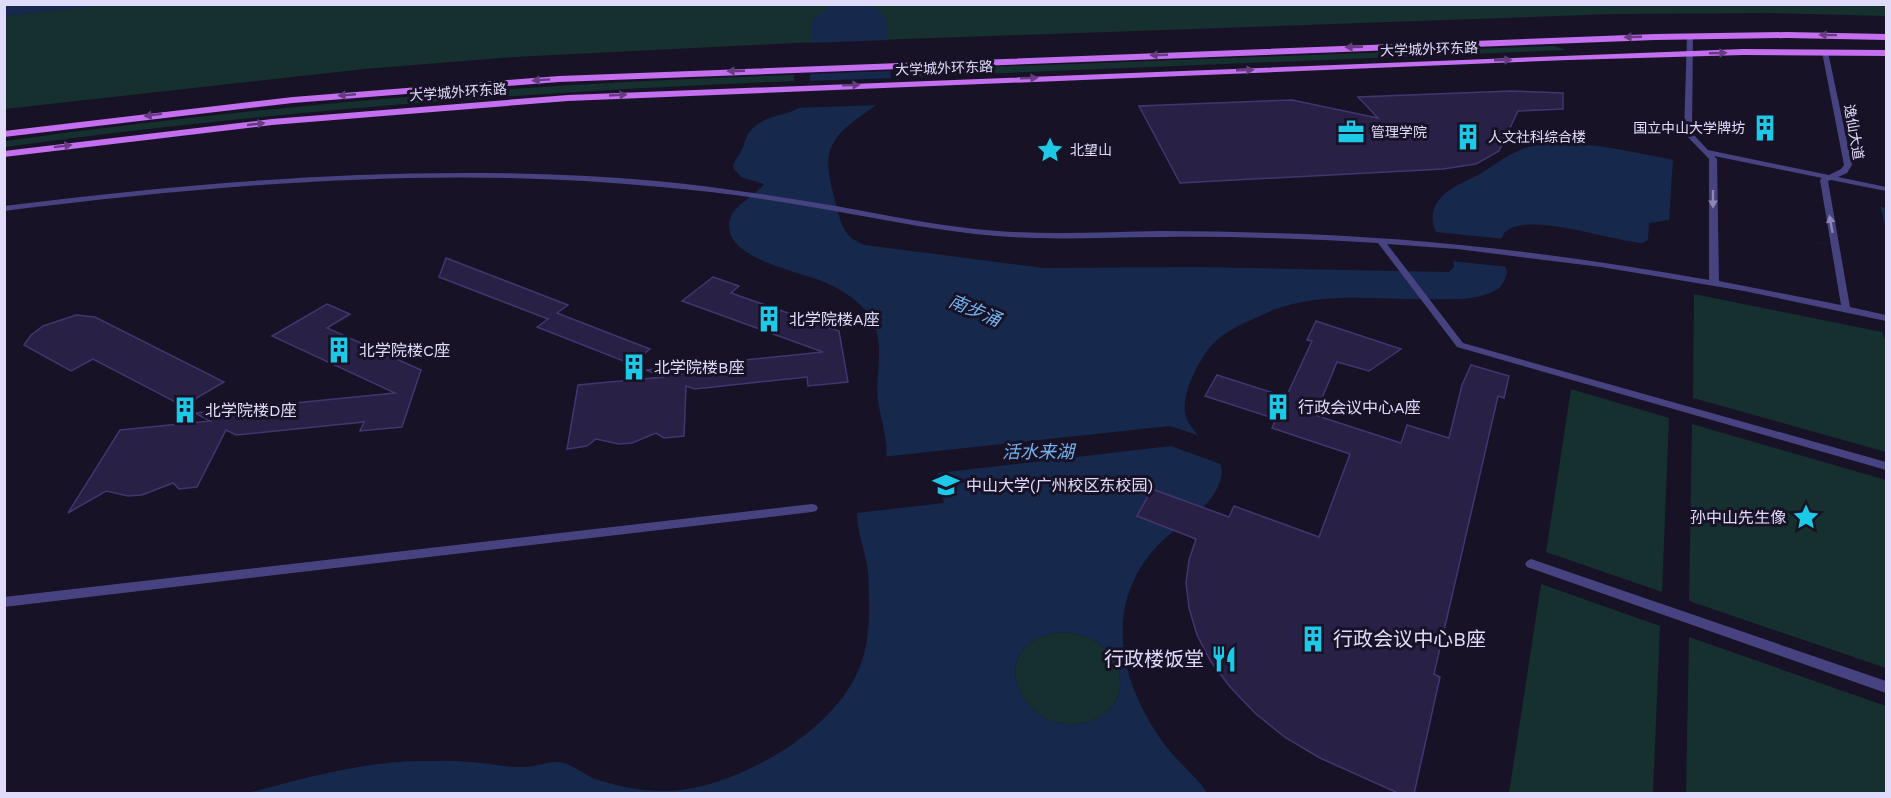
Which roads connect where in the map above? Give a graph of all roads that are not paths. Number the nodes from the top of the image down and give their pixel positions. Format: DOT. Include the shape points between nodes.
graph roads {
  1 [pos="1690,36"];
  2 [pos="1887,37"];
  3 [pos="1825,52"];
  4 [pos="1690,53"];
  5 [pos="1887,53"];
  6 [pos="4,134"];
  7 [pos="1708,152"];
  8 [pos="4,154"];
  9 [pos="1830,176"];
  10 [pos="1887,189"];
  11 [pos="4,209"];
  12 [pos="1381,241"];
  13 [pos="1714,284"];
  14 [pos="1846,309"];
  15 [pos="1887,318"];
  16 [pos="1887,466"];
  17 [pos="812,508"];
  18 [pos="1531,564"];
  19 [pos="4,602"];
  20 [pos="1887,687"];
  2 -- 1 [label="main road, 大学城外环东路, one-way"];
  1 -- 4 [label="lane"];
  1 -- 6 [label="main road, 大学城外环东路, one-way" via="559,79 371,93"];
  4 -- 3 [label="main road, 大学城外环东路, one-way"];
  3 -- 5 [label="main road, 大学城外环东路"];
  3 -- 9 [label="lane, 逸仙大道" via="1848,165 1844,171"];
  4 -- 7 [label="lane" via="1688,133 1691,140"];
  8 -- 4 [label="main road, 大学城外环东路, one-way" via="210,129 568,98"];
  7 -- 9 [label="lane"];
  7 -- 13 [label="lane, one-way" via="1713,159"];
  9 -- 10 [label="lane"];
  14 -- 9 [label="lane, 逸仙大道, one-way" via="1824,180"];
  11 -- 12 [label="lane" via="197,186 397,175 558,177 754,195 920,225 1019,236 1259,235"];
  12 -- 13 [label="lane" via="1512,254"];
  12 -- 16 [label="lane" via="1460,345"];
  13 -- 14 [label="lane"];
  14 -- 15 [label="lane"];
  17 -- 19 [label="lane"];
  18 -- 20 [label="lane"];
}
